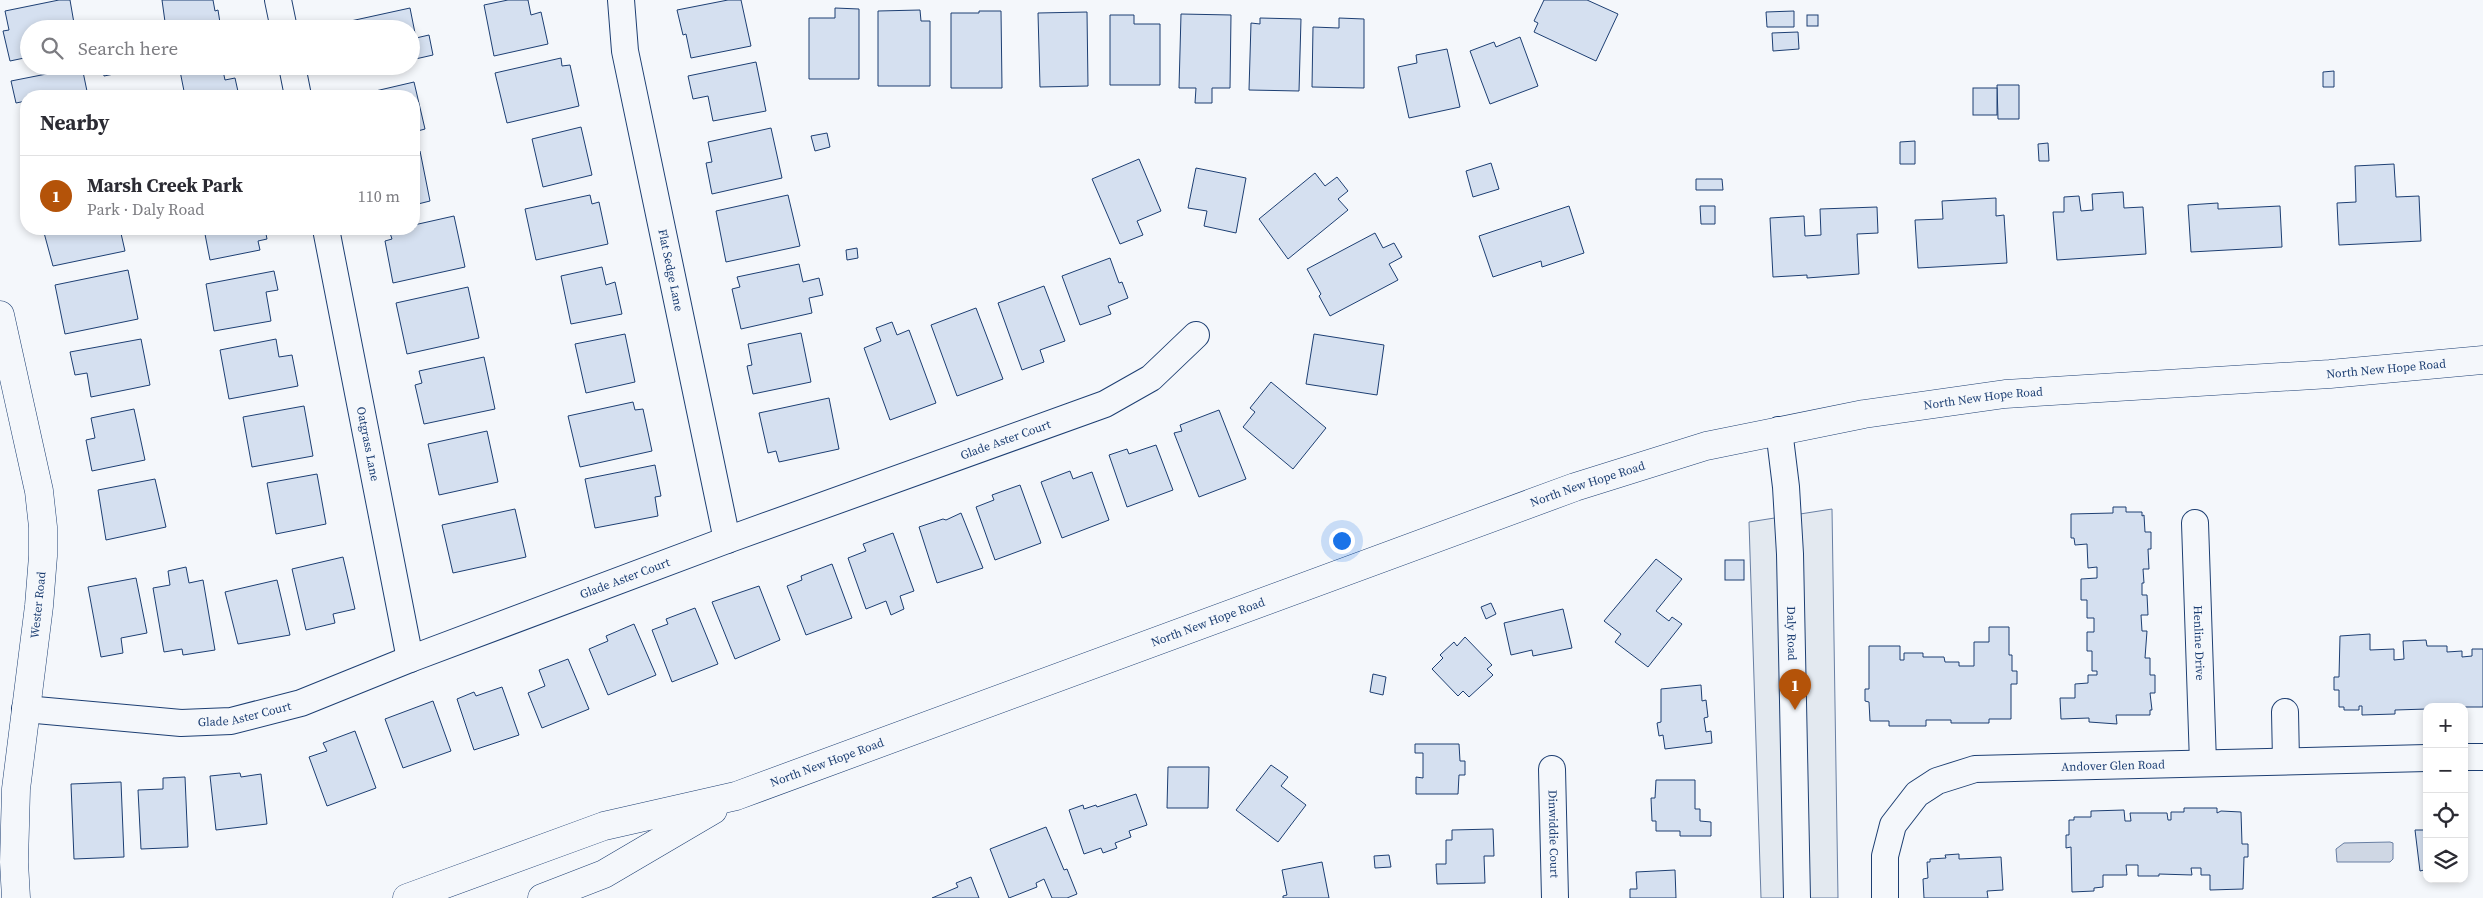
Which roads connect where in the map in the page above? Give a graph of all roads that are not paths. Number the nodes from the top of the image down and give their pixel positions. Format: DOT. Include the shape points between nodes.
graph roads {
  1 [pos="278,0"];
  2 [pos="620,0"];
  3 [pos="282,20"];
  4 [pos="294,75"];
  5 [pos="297,90"];
  6 [pos="327,235"];
  7 [pos="0,315"];
  8 [pos="1196,335"];
  9 [pos="2483,360"];
  10 [pos="1780,430"];
  11 [pos="2195,523"];
  12 [pos="727,540"];
  13 [pos="410,659"];
  14 [pos="25,709"];
  15 [pos="2285,712"];
  16 [pos="2468,757"];
  17 [pos="2483,757"];
  18 [pos="2423,758"];
  19 [pos="2286,761"];
  20 [pos="2203,762"];
  21 [pos="1552,769"];
  22 [pos="736,796"];
  23 [pos="16,898"];
  24 [pos="407,898"];
  25 [pos="542,898"];
  26 [pos="1555,898"];
  27 [pos="1798,898"];
  28 [pos="1885,898"];
  1 -- 3 [label="street"];
  2 -- 12 [label="street, Flat Sedge Lane" via="625,51"];
  4 -- 5 [label="street"];
  6 -- 13 [label="street, Oatgrass Lane"];
  7 -- 14 [label="main road, Wester Road" via="39,491 43,527 39,606"];
  8 -- 12 [label="street, Glade Aster Court" via="1150,378 1105,404"];
  9 -- 10 [label="main road, North New Hope Road" via="2330,374 2005,394 1864,414"];
  10 -- 22 [label="main road, North New Hope Road" via="1706,446 1574,487"];
  10 -- 27 [label="street, Daly Road" via="1790,554"];
  11 -- 20 [label="street, Henline Drive"];
  12 -- 13 [label="street, Glade Aster Court"];
  13 -- 14 [label="street, Glade Aster Court" via="301,703 231,721 181,723"];
  14 -- 23 [label="main road, Wester Road" via="16,789"];
  15 -- 19 [label="street"];
  16 -- 17 [label="street"];
  18 -- 19 [label="street, Andover Glen Road"];
  19 -- 20 [label="street, Andover Glen Road"];
  20 -- 28 [label="street, Andover Glen Road" via="1975,769 1937,781 1917,794 1893,825 1885,856"];
  21 -- 26 [label="street, Dinwiddie Court"];
  22 -- 24 [label="main road, North New Hope Road" via="604,826"];
  22 -- 25 [label="main road, North New Hope Road" via="604,874"];
}
